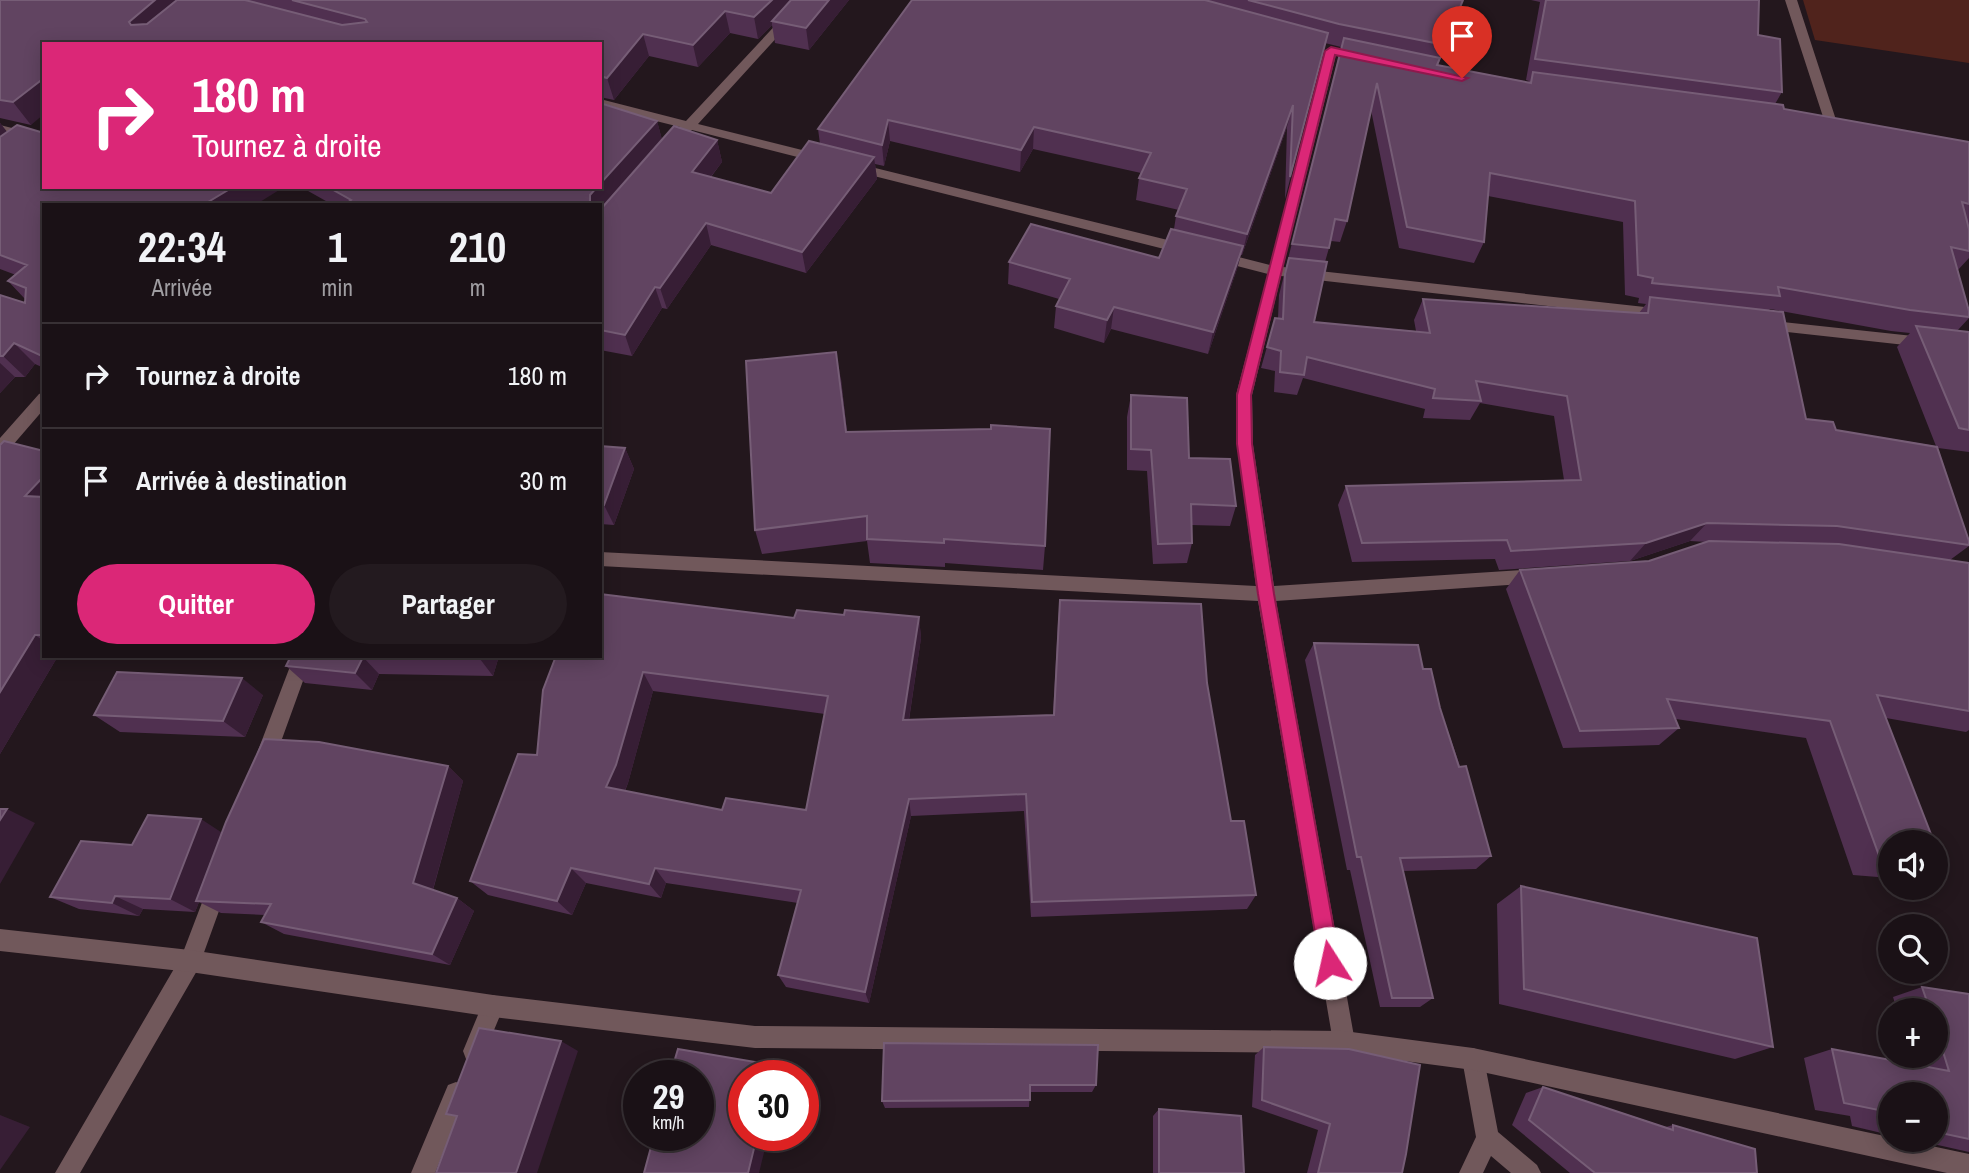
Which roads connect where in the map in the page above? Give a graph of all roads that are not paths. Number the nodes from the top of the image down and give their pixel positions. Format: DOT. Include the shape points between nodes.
graph roads {
  1 [pos="805,0"];
  2 [pos="1791,0"];
  3 [pos="1331,51"];
  4 [pos="602,104"];
  5 [pos="688,126"];
  6 [pos="1831,126"];
  7 [pos="0,129"];
  8 [pos="41,136"];
  9 [pos="671,146"];
  10 [pos="18,151"];
  11 [pos="1276,271"];
  12 [pos="1678,315"];
  13 [pos="1747,323"];
  14 [pos="1969,347"];
  15 [pos="42,400"];
  16 [pos="0,449"];
  17 [pos="602,559"];
  18 [pos="1561,575"];
  19 [pos="1266,594"];
  20 [pos="302,658"];
  21 [pos="256,783"];
  22 [pos="223,872"];
  23 [pos="0,940"];
  24 [pos="190,961"];
  25 [pos="493,1006"];
  26 [pos="1344,1042"];
  27 [pos="1472,1059"];
  28 [pos="1488,1138"];
  29 [pos="1969,1166"];
  30 [pos="67,1173"];
  31 [pos="423,1173"];
  32 [pos="1471,1173"];
  33 [pos="1529,1173"];
  1 -- 5 [label="street"];
  2 -- 6 [label="street"];
  3 -- 11 [label="street"];
  4 -- 5 [label="street"];
  5 -- 9 [label="street"];
  5 -- 11 [label="street"];
  7 -- 8 [label="street"];
  8 -- 10 [label="street"];
  11 -- 12 [label="street"];
  11 -- 19 [label="street" via="1244,395 1245,444"];
  13 -- 14 [label="street"];
  15 -- 16 [label="street"];
  17 -- 19 [label="street"];
  18 -- 19 [label="street"];
  19 -- 26 [label="street"];
  20 -- 21 [label="street"];
  22 -- 24 [label="street"];
  23 -- 24 [label="street"];
  24 -- 25 [label="street"];
  24 -- 30 [label="street"];
  25 -- 26 [label="street" via="755,1037"];
  25 -- 31 [label="street"];
  26 -- 27 [label="street"];
  27 -- 28 [label="street"];
  27 -- 29 [label="street"];
  28 -- 32 [label="street"];
  28 -- 33 [label="street"];
}
